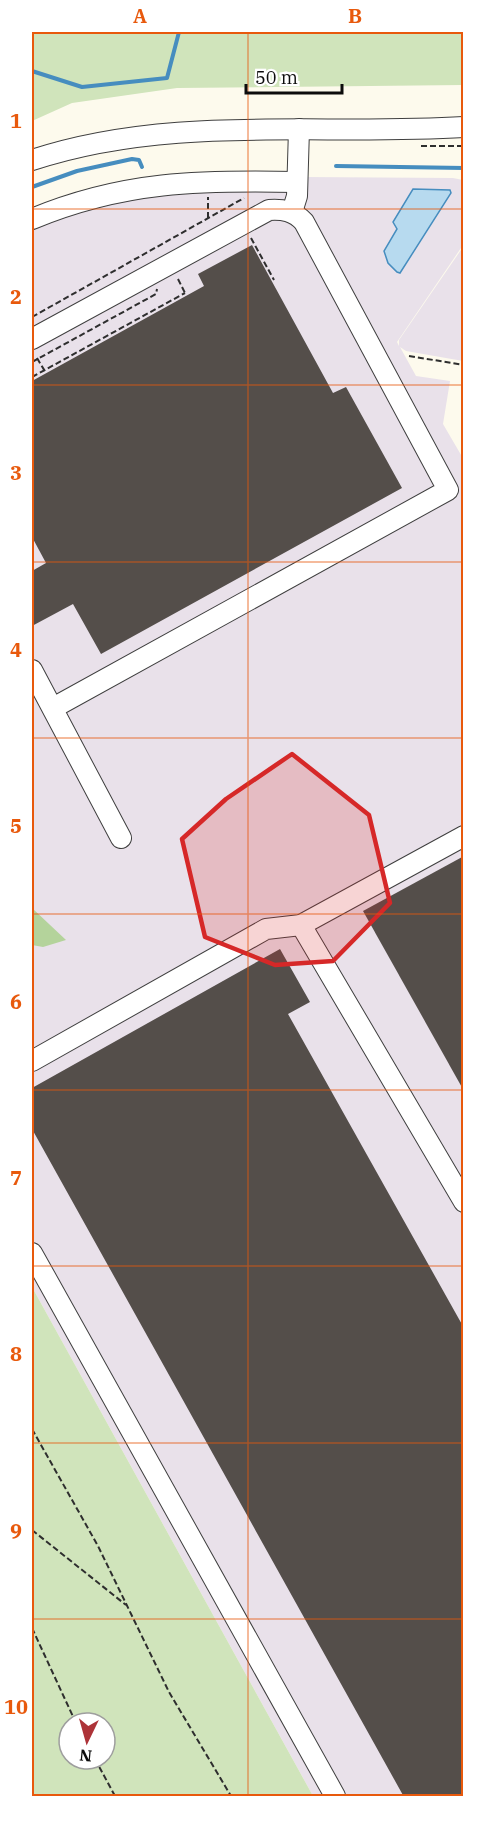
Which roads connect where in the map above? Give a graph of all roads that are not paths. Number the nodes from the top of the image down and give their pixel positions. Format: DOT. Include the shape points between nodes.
graph roads {
  1 [pos="464,127"];
  2 [pos="299,129"];
  3 [pos="32,160"];
  4 [pos="297,182"];
  5 [pos="292,212"];
  6 [pos="32,219"];
  7 [pos="33,346"];
  8 [pos="32,670"];
  9 [pos="53,708"];
  10 [pos="464,836"];
  11 [pos="121,838"];
  12 [pos="301,926"];
  13 [pos="32,1061"];
  14 [pos="464,1202"];
  15 [pos="32,1253"];
  16 [pos="335,1797"];
  1 -- 2 [label="street" via="402,131"];
  2 -- 3 [label="street" via="131,136"];
  2 -- 4 [label="street"];
  4 -- 5 [label="street"];
  4 -- 6 [label="street" via="195,182 138,187 65,205"];
  5 -- 7 [label="street" via="269,210"];
  5 -- 9 [label="street" via="304,222 448,490"];
  8 -- 9 [label="street"];
  9 -- 11 [label="street"];
  10 -- 12 [label="street"];
  12 -- 13 [label="street" via="266,929"];
  12 -- 14 [label="street"];
  15 -- 16 [label="street"];
}
